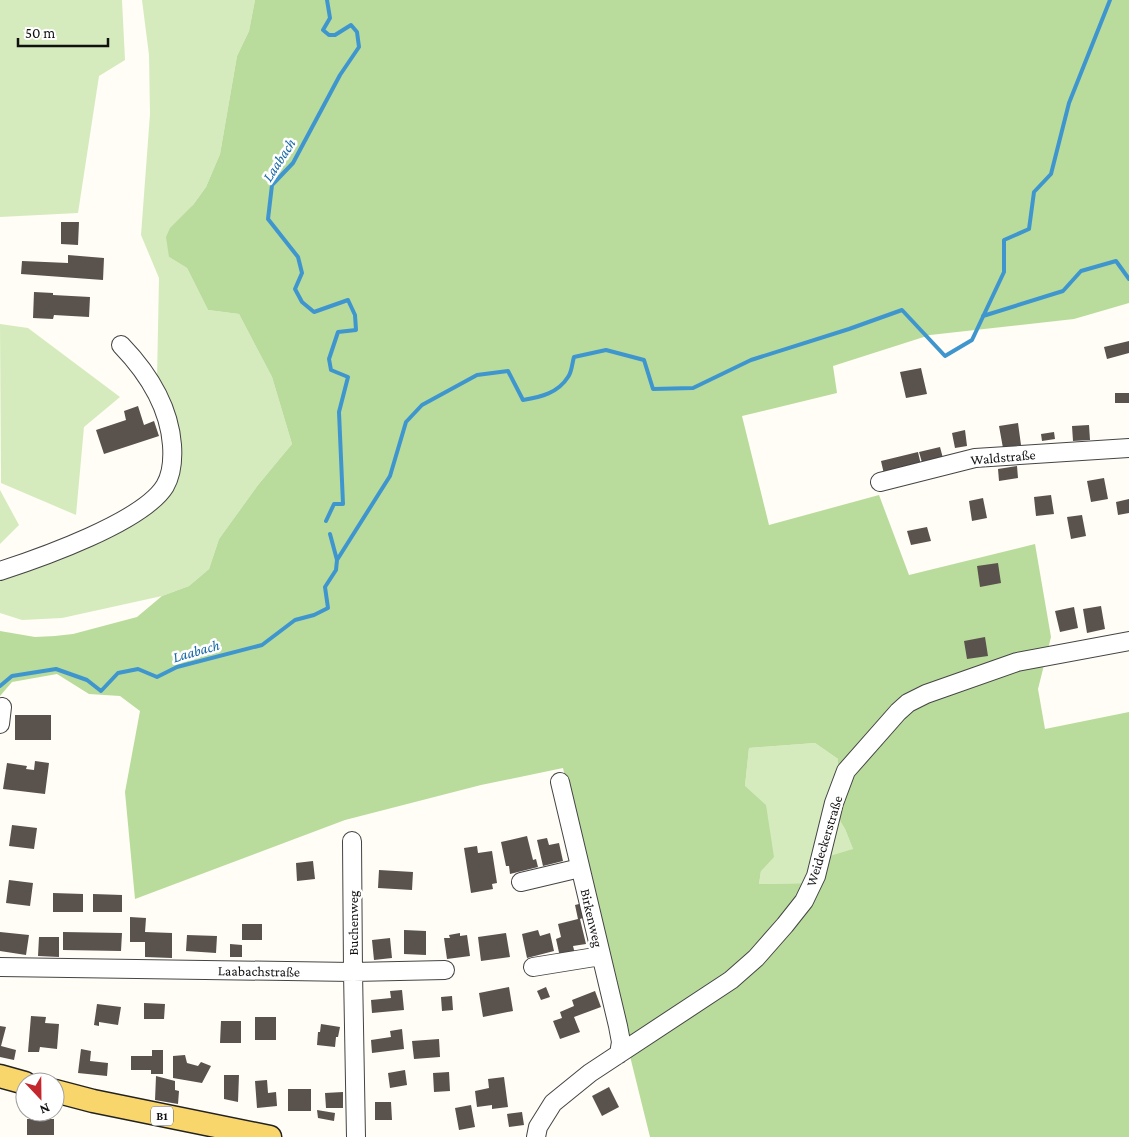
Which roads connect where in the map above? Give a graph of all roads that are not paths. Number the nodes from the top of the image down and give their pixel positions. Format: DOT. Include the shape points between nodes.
graph roads {
  1 [pos="121,345"];
  2 [pos="1129,448"];
  3 [pos="880,482"];
  4 [pos="0,571"];
  5 [pos="1129,641"];
  6 [pos="2,707"];
  7 [pos="0,724"];
  8 [pos="560,782"];
  9 [pos="352,841"];
  10 [pos="580,868"];
  11 [pos="521,882"];
  12 [pos="601,956"];
  13 [pos="533,966"];
  14 [pos="0,968"];
  15 [pos="445,970"];
  16 [pos="353,972"];
  17 [pos="619,1054"];
  18 [pos="0,1076"];
  19 [pos="15,1081"];
  20 [pos="65,1094"];
  21 [pos="246,1135"];
  22 [pos="270,1137"];
  23 [pos="356,1137"];
  24 [pos="536,1137"];
  1 -- 4 [label="street" via="149,378 168,420 172,455 171,470 164,486 137,512 106,530"];
  2 -- 3 [label="street, Waldstraße" via="975,458"];
  5 -- 17 [label="street, Weideckerstraße" via="1018,662 908,703 846,771 816,876 804,901 785,925 731,980"];
  6 -- 7 [label="street"];
  8 -- 10 [label="street, Birkenweg"];
  9 -- 16 [label="street, Buchenweg"];
  10 -- 11 [label="street"];
  10 -- 12 [label="street, Birkenweg"];
  12 -- 13 [label="street"];
  12 -- 17 [label="street, Birkenweg" via="621,1042"];
  14 -- 16 [label="street, Laabachstraße"];
  15 -- 16 [label="street, Buchenweg"];
  16 -- 23 [label="street"];
  17 -- 24 [label="street, Weideckerstraße" via="553,1103 538,1127"];
  18 -- 19 [label="main road"];
  20 -- 21 [label="main road, B1"];
  21 -- 22 [label="main road, B1"];
}
